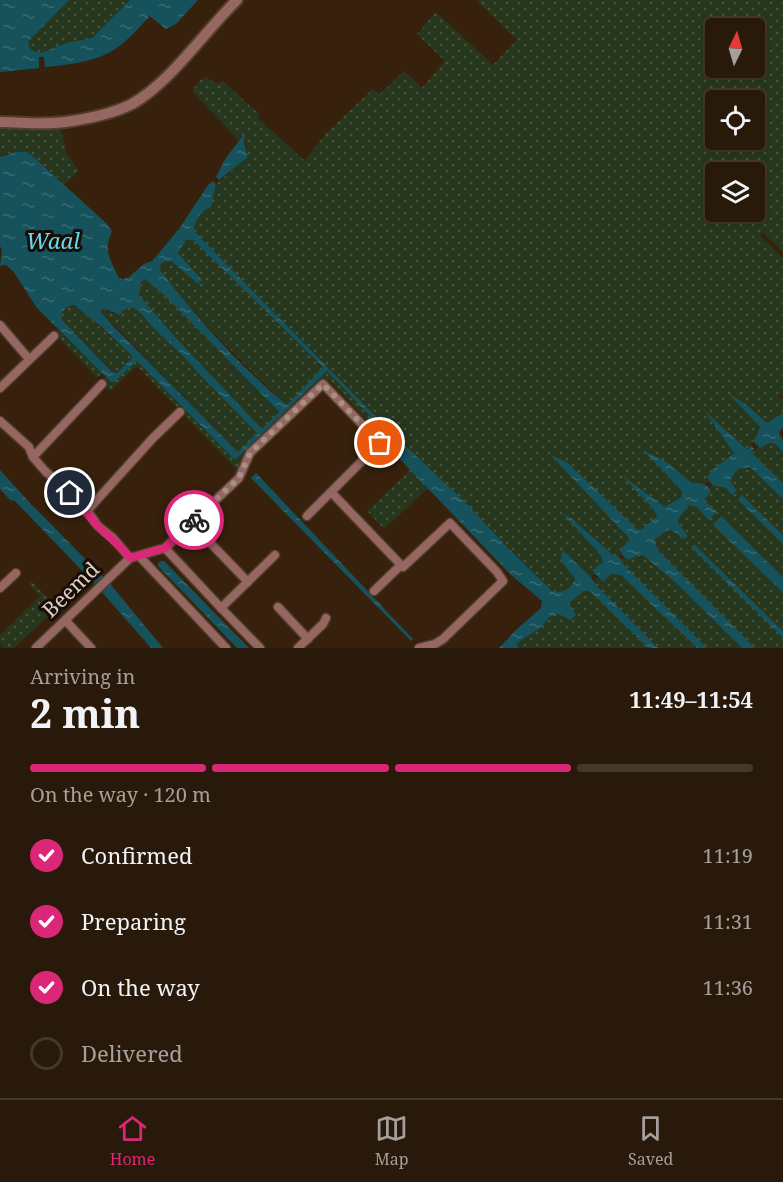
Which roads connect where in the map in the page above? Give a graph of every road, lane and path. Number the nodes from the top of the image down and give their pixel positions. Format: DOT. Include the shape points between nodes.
graph roads {
  1 [pos="237,0"];
  2 [pos="0,122"];
  3 [pos="0,325"];
  4 [pos="54,336"];
  5 [pos="29,359"];
  6 [pos="102,384"];
  7 [pos="0,388"];
  8 [pos="180,412"];
  9 [pos="0,421"];
  10 [pos="33,457"];
  11 [pos="331,492"];
  12 [pos="86,512"];
  13 [pos="307,516"];
  14 [pos="191,523"];
  15 [pos="165,548"];
  16 [pos="276,555"];
  17 [pos="135,557"];
  18 [pos="399,563"];
  19 [pos="16,573"];
  20 [pos="248,582"];
  21 [pos="0,588"];
  22 [pos="374,591"];
  23 [pos="278,607"];
  24 [pos="221,608"];
  25 [pos="326,618"];
  26 [pos="65,620"];
  27 [pos="308,639"];
  28 [pos="36,648"];
  29 [pos="91,648"];
  30 [pos="226,648"];
  31 [pos="260,648"];
  32 [pos="298,648"];
  33 [pos="419,648"];
  1 -- 2 [label="street" via="150,91 132,103 63,122"];
  3 -- 5 [label="street"];
  4 -- 5 [label="street"];
  5 -- 7 [label="street"];
  6 -- 10 [label="street"];
  8 -- 12 [label="street"];
  9 -- 10 [label="street" via="28,447"];
  10 -- 12 [label="street" via="81,502"];
  11 -- 13 [label="street"];
  11 -- 14 [label="street" via="380,443 323,384 250,453 239,478"];
  11 -- 18 [label="street"];
  12 -- 17 [label="street"];
  14 -- 15 [label="street"];
  14 -- 20 [label="street"];
  15 -- 17 [label="street, Beemd"];
  15 -- 24 [label="street"];
  16 -- 20 [label="street"];
  17 -- 26 [label="street, Beemd"];
  17 -- 30 [label="street"];
  18 -- 22 [label="street"];
  18 -- 33 [label="street" via="403,567 450,523 503,581 443,639"];
  19 -- 21 [label="street"];
  20 -- 24 [label="street"];
  23 -- 27 [label="street"];
  24 -- 31 [label="street"];
  25 -- 27 [label="street"];
  26 -- 28 [label="street, Beemd"];
  26 -- 29 [label="street"];
  27 -- 32 [label="street"];
}
